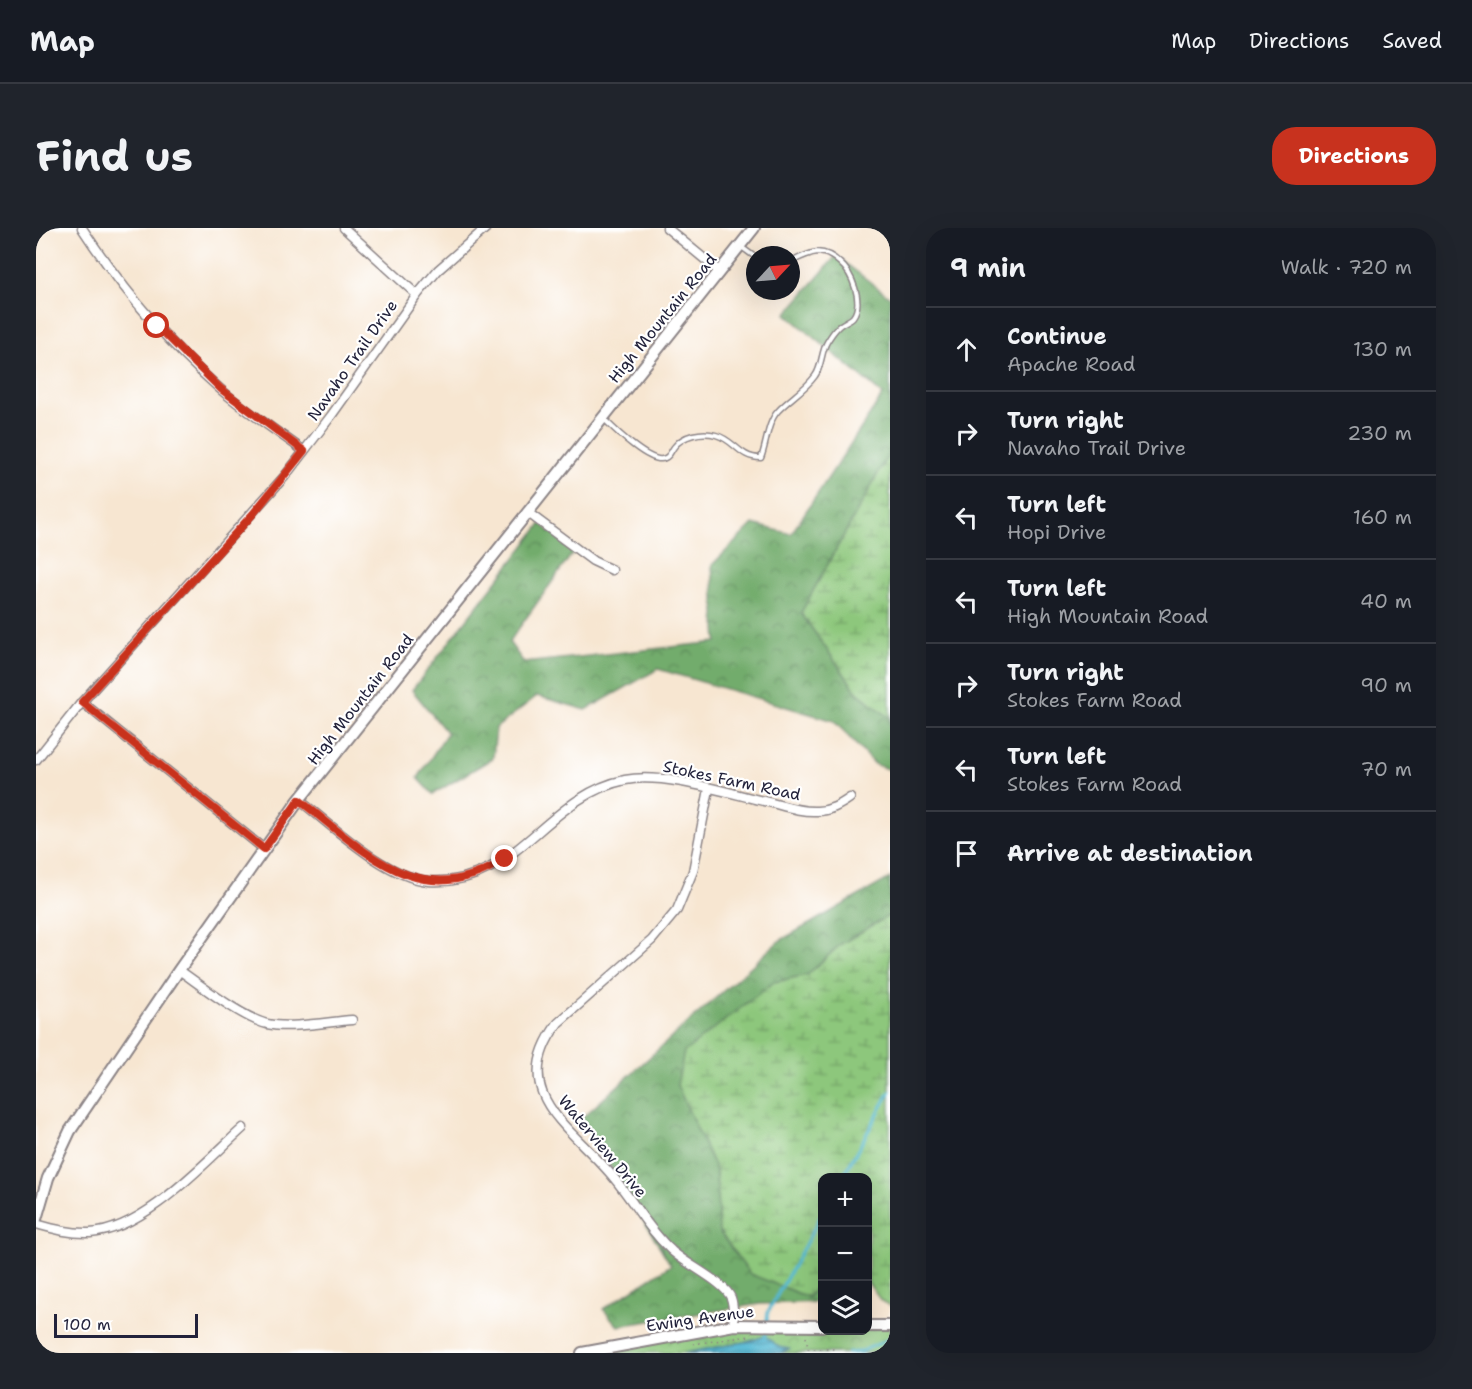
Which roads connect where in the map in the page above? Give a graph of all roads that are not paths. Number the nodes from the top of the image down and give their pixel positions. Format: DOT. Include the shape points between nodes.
graph roads {
  1 [pos="82,228"];
  2 [pos="344,228"];
  3 [pos="486,228"];
  4 [pos="667,228"];
  5 [pos="754,228"];
  6 [pos="739,246"];
  7 [pos="746,251"];
  8 [pos="800,257"];
  9 [pos="719,271"];
  10 [pos="417,295"];
  11 [pos="603,418"];
  12 [pos="304,451"];
  13 [pos="527,512"];
  14 [pos="612,570"];
  15 [pos="82,702"];
  16 [pos="36,760"];
  17 [pos="709,789"];
  18 [pos="850,798"];
  19 [pos="299,800"];
  20 [pos="264,849"];
  21 [pos="179,970"];
  22 [pos="352,1020"];
  23 [pos="243,1128"];
  24 [pos="36,1219"];
  25 [pos="36,1224"];
  26 [pos="734,1325"];
  27 [pos="818,1326"];
  28 [pos="872,1326"];
  29 [pos="890,1326"];
  30 [pos="582,1353"];
  1 -- 12 [label="street" via="128,291 188,358 221,389"];
  2 -- 10 [label="street"];
  3 -- 10 [label="street, Navaho Trail Drive" via="438,270"];
  4 -- 9 [label="street"];
  5 -- 6 [label="main road, High Mountain Road"];
  6 -- 7 [label="lane"];
  6 -- 9 [label="main road, High Mountain Road"];
  8 -- 11 [label="lane" via="817,252 830,254 847,269 858,304 853,316 837,327 826,344 816,375 777,412 760,458 750,458 718,435 703,434 679,441 668,456 658,460"];
  9 -- 11 [label="main road, High Mountain Road"];
  10 -- 12 [label="street, Navaho Trail Drive"];
  11 -- 13 [label="main road, High Mountain Road"];
  12 -- 15 [label="street, Navaho Trail Drive" via="253,514"];
  13 -- 14 [label="street" via="593,561"];
  13 -- 19 [label="main road, High Mountain Road"];
  15 -- 16 [label="street, Navaho Trail Drive"];
  15 -- 20 [label="street"];
  17 -- 18 [label="street, Stokes Farm Road" via="806,811 830,809"];
  17 -- 19 [label="street, Stokes Farm Road" via="644,778 610,784 579,799 491,868 445,881 410,877 382,864"];
  17 -- 26 [label="street, Waterview Drive" via="693,871 677,910 652,940 558,1023 544,1045 539,1068 543,1094 555,1117 609,1172 658,1238 690,1266 728,1291"];
  19 -- 20 [label="main road, High Mountain Road"];
  20 -- 21 [label="main road, High Mountain Road"];
  21 -- 22 [label="street" via="267,1024"];
  21 -- 24 [label="main road, High Mountain Road" via="70,1131 48,1178"];
  23 -- 25 [label="street" via="156,1206 123,1225 77,1233"];
  26 -- 27 [label="main road, Ewing Avenue"];
  26 -- 30 [label="main road, Ewing Avenue"];
  28 -- 29 [label="main road"];
}
